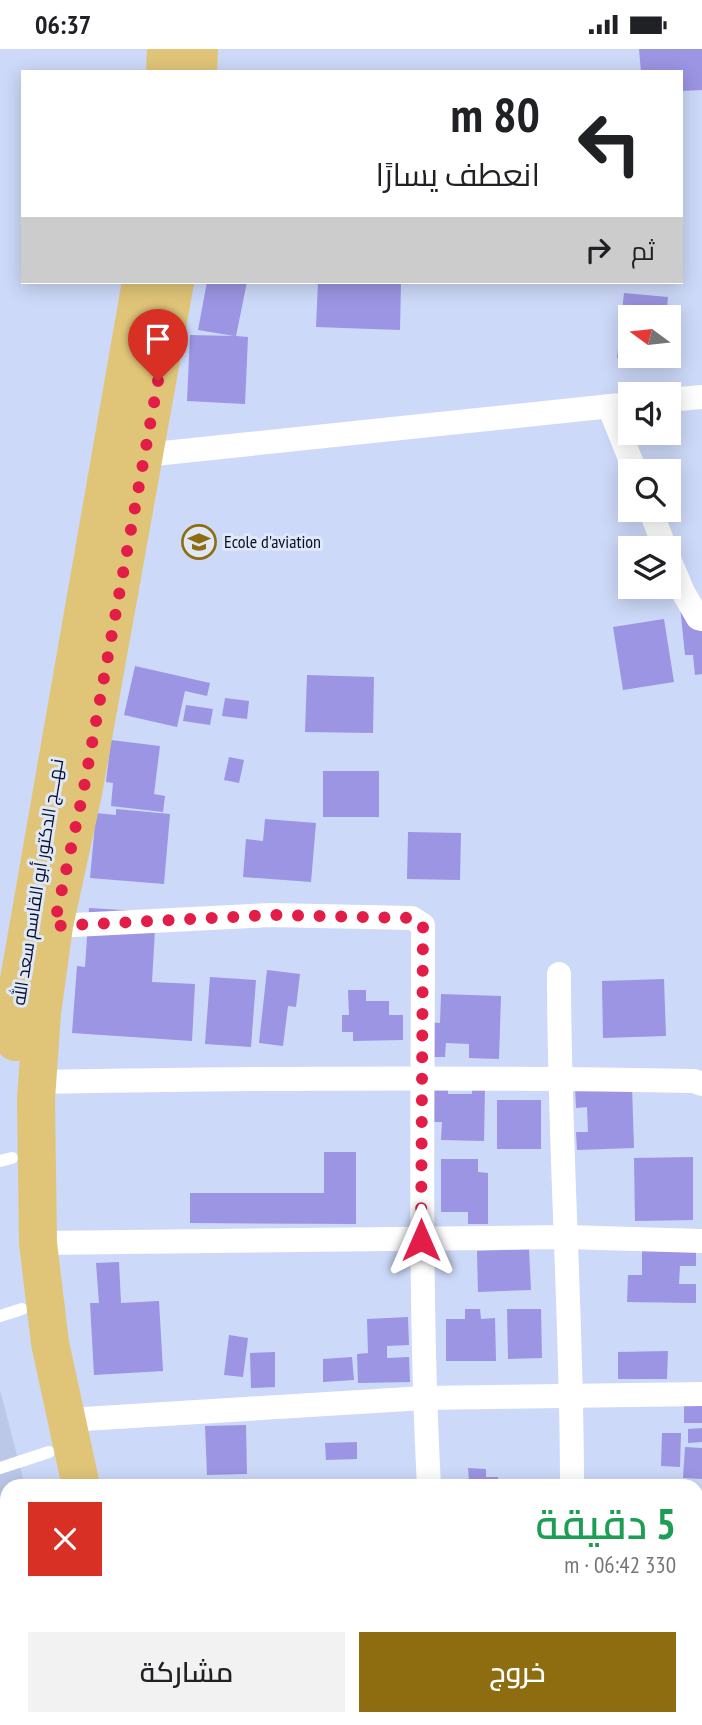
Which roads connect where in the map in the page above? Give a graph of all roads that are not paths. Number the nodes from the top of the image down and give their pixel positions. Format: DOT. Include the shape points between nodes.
graph roads {
  1 [pos="166,49"];
  2 [pos="199,49"];
  3 [pos="165,70"];
  4 [pos="198,70"];
  5 [pos="141,284"];
  6 [pos="175,284"];
  7 [pos="702,397"];
  8 [pos="681,399"];
  9 [pos="618,405"];
  10 [pos="145,455"];
  11 [pos="681,586"];
  12 [pos="702,619"];
  13 [pos="54,926"];
  14 [pos="559,974"];
  15 [pos="8,1013"];
  16 [pos="559,1078"];
  17 [pos="422,1080"];
  18 [pos="37,1082"];
  19 [pos="702,1084"];
  20 [pos="6,1160"];
  21 [pos="566,1237"];
  22 [pos="421,1240"];
  23 [pos="702,1241"];
  24 [pos="38,1243"];
  25 [pos="11,1313"];
  26 [pos="702,1394"];
  27 [pos="572,1397"];
  28 [pos="424,1398"];
  29 [pos="58,1452"];
  30 [pos="0,1468"];
  31 [pos="77,1479"];
  32 [pos="429,1479"];
  33 [pos="572,1479"];
  1 -- 3 [label="main road"];
  2 -- 4 [label="main road"];
  5 -- 15 [label="main road, نـهـــج الدكتور أبو القاسم سعد الله" via="19,980"];
  6 -- 10 [label="main road, نـهـــج الدكتور أبو القاسم سعد الله"];
  7 -- 8 [label="street"];
  9 -- 10 [label="street"];
  10 -- 13 [label="main road, نـهـــج الدكتور أبو القاسم سعد الله"];
  11 -- 12 [label="street"];
  13 -- 17 [label="street" via="271,915 418,920 423,925"];
  13 -- 18 [label="main road, نـهـــج الدكتور أبو القاسم سعد الله"];
  14 -- 16 [label="street"];
  15 -- 20 [label="main road, نـهـــج الدكتور أبو القاسم سعد الله" via="12,1083"];
  16 -- 17 [label="street"];
  16 -- 19 [label="street"];
  16 -- 21 [label="street"];
  17 -- 18 [label="street"];
  17 -- 22 [label="street"];
  18 -- 24 [label="main road, نـهـــج الدكتور أبو القاسم سعد الله"];
  20 -- 25 [label="main road, نـهـــج الدكتور أبو القاسم سعد الله"];
  21 -- 22 [label="street"];
  21 -- 23 [label="street"];
  21 -- 27 [label="street"];
  22 -- 24 [label="street"];
  22 -- 28 [label="street"];
  24 -- 29 [label="main road, نـهـــج الدكتور أبو القاسم سعد الله"];
  25 -- 29 [label="main road, نـهـــج الدكتور أبو القاسم سعد الله" via="26,1344"];
  26 -- 27 [label="street"];
  27 -- 28 [label="street"];
  27 -- 33 [label="street"];
  28 -- 29 [label="street"];
  28 -- 32 [label="street"];
  29 -- 30 [label="lane"];
  29 -- 31 [label="main road, نـهـــج الدكتور أبو القاسم سعد الله"];
}
